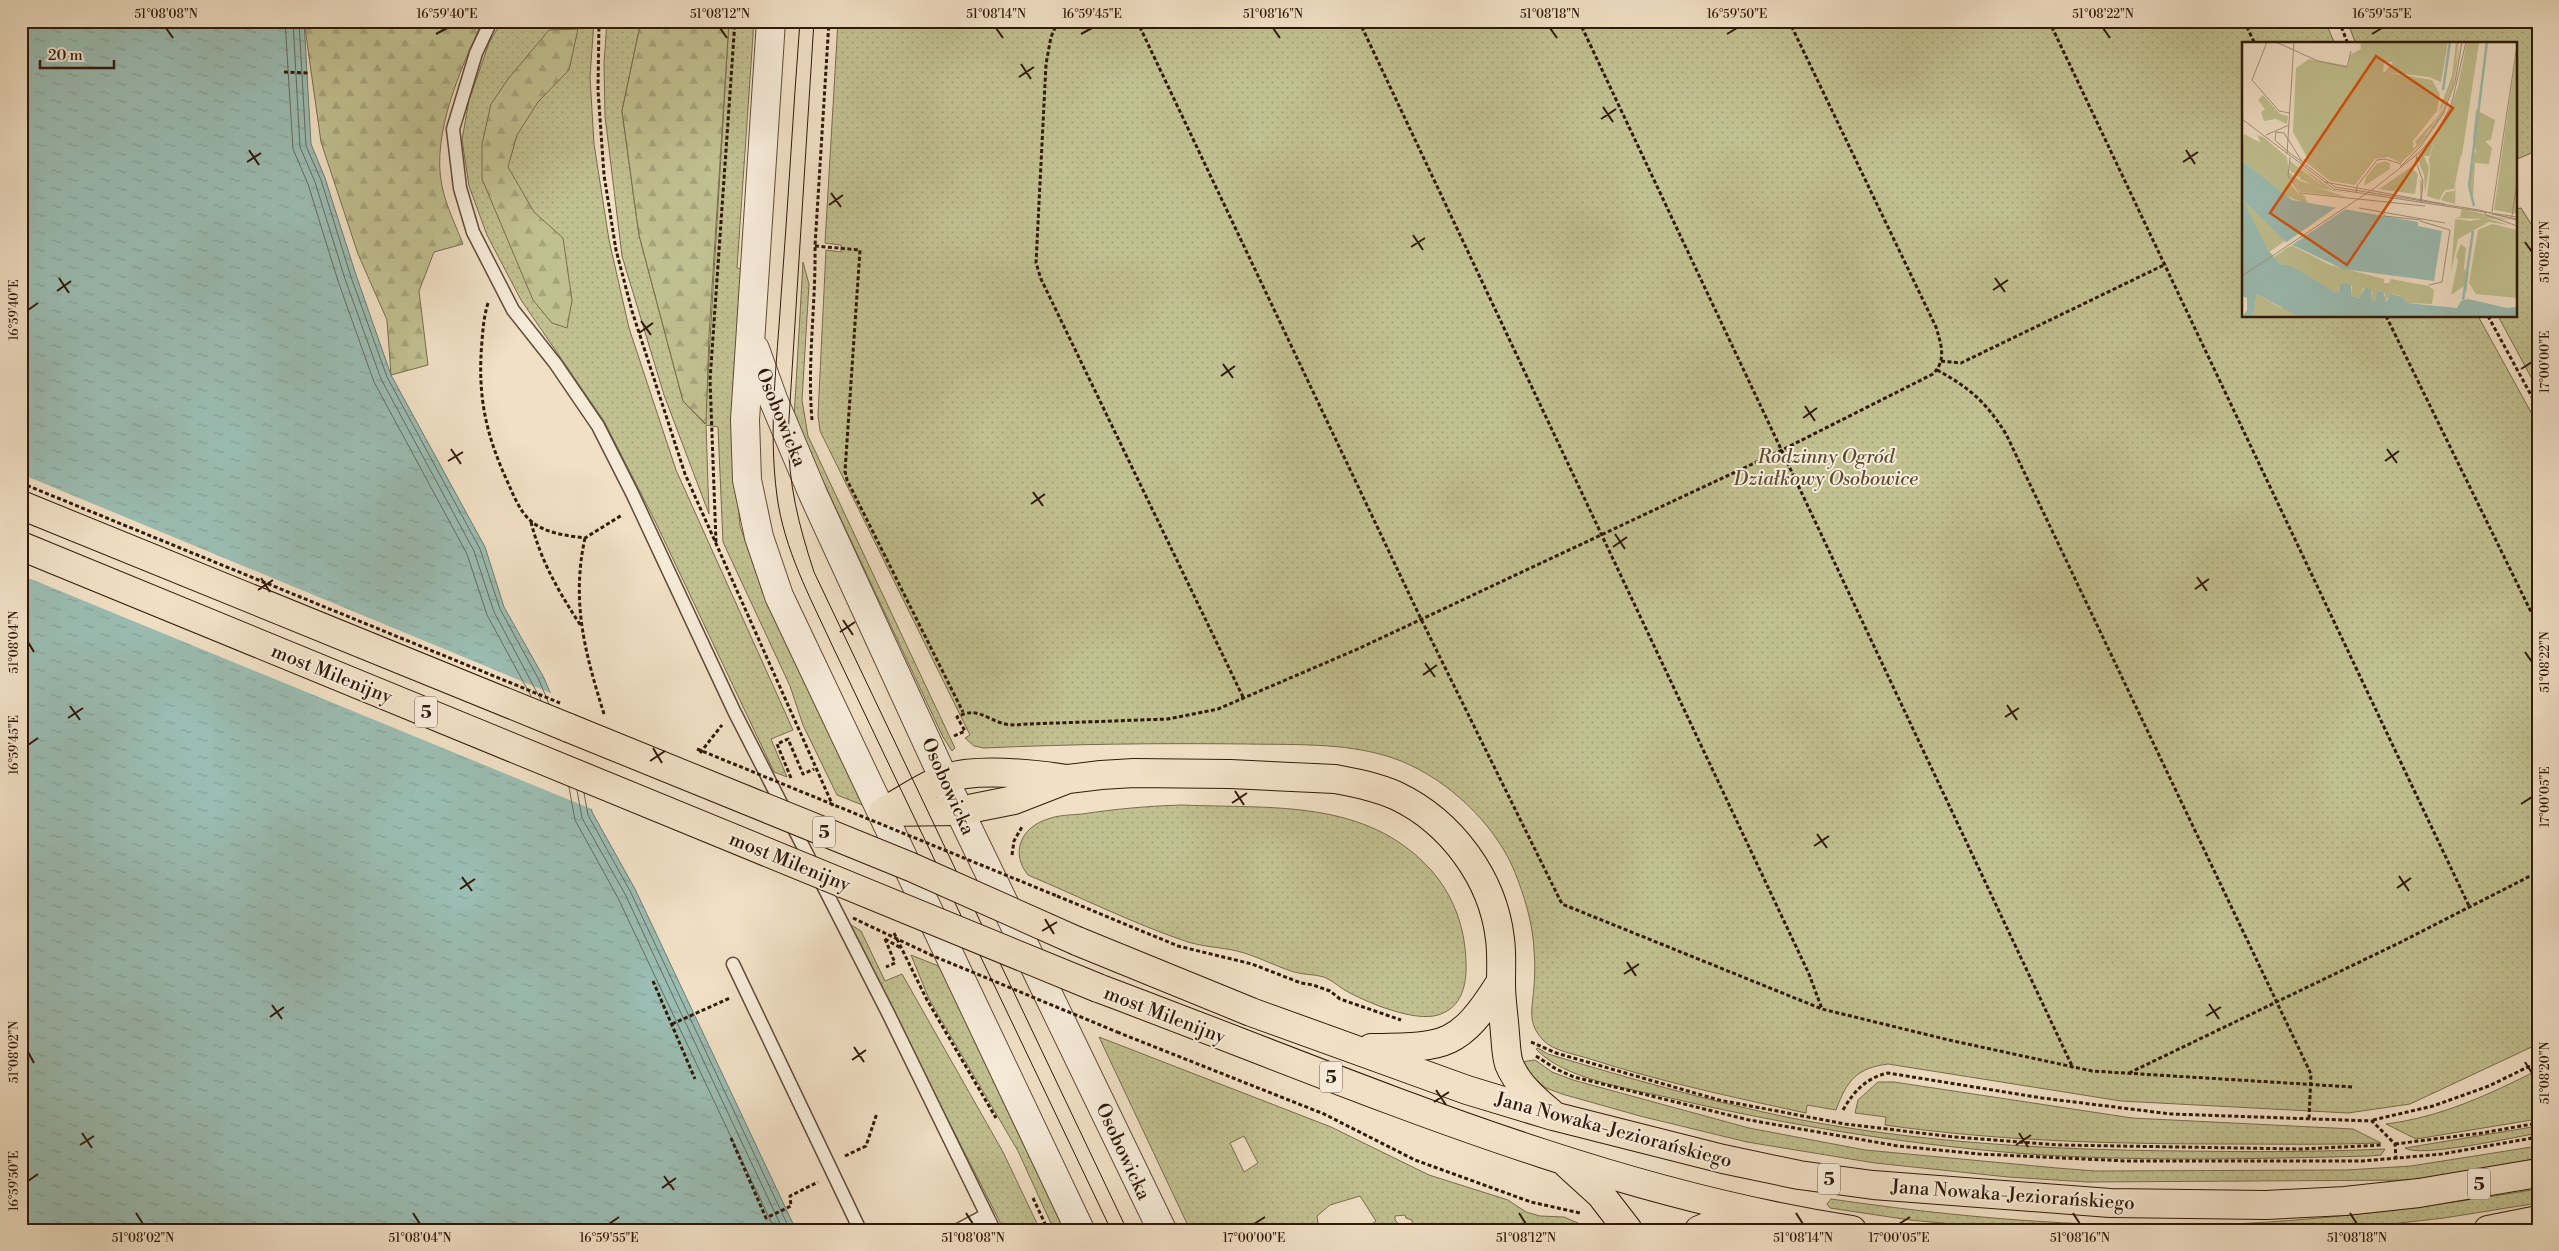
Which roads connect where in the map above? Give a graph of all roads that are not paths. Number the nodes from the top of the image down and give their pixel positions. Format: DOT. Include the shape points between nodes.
graph roads {
  1 [pos="491,21"];
  2 [pos="771,21"];
  3 [pos="751,336"];
  4 [pos="21,505"];
  5 [pos="21,546"];
  6 [pos="944,779"];
  7 [pos="1068,779"];
  8 [pos="960,811"];
  9 [pos="883,812"];
  10 [pos="733,964"];
  11 [pos="1500,983"];
  12 [pos="1354,1048"];
  13 [pos="1554,1116"];
  14 [pos="1565,1162"];
  15 [pos="2538,1172"];
  16 [pos="1761,1213"];
  17 [pos="986,1215"];
  18 [pos="2538,1220"];
  19 [pos="860,1230"];
  20 [pos="958,1230"];
  21 [pos="994,1230"];
  22 [pos="1080,1230"];
  23 [pos="1162,1230"];
  24 [pos="1628,1230"];
  25 [pos="1699,1230"];
  26 [pos="1852,1230"];
  27 [pos="2488,1230"];
  1 -- 17 [label="lane" via="473,61 453,129 460,188 473,232 514,310 598,426 734,711"];
  2 -- 3 [label="street, Osobowicka"];
  3 -- 6 [label="street, Osobowicka" via="773,399 813,494"];
  3 -- 9 [label="street, Osobowicka" via="745,420 747,480 759,537 779,596"];
  4 -- 12 [label="main road, most Milenijny / 5, bridge" via="911,867 1251,1012"];
  5 -- 14 [label="main road, most Milenijny / 5, bridge" via="1098,988"];
  6 -- 7 [label="main road" via="968,774 1016,773"];
  6 -- 8 [label="street, Osobowicka"];
  6 -- 9 [label="main road"];
  7 -- 8 [label="main road" via="1014,800"];
  7 -- 11 [label="main road" via="1134,773 1325,778 1366,785 1397,796 1447,832 1465,852 1482,880 1498,928 1502,961"];
  8 -- 9 [label="main road"];
  8 -- 23 [label="street, Osobowicka"];
  9 -- 22 [label="street, Osobowicka"];
  10 -- 19 [label="lane"];
  11 -- 12 [label="main road" via="1473,1022 1448,1041 1421,1048"];
  11 -- 13 [label="main road" via="1510,1064 1529,1094"];
  12 -- 13 [label="main road, Jana Nowaka-Jeziorańskiego / 5" via="1468,1090"];
  13 -- 15 [label="main road, Jana Nowaka-Jeziorańskiego / 5" via="1723,1159 1799,1174 1873,1185 2110,1203 2266,1205 2345,1201 2419,1193"];
  14 -- 16 [label="main road, 5"];
  14 -- 24 [label="main road" via="1601,1195"];
  16 -- 25 [label="main road"];
  16 -- 26 [label="main road, 5"];
  17 -- 20 [label="lane"];
  17 -- 21 [label="lane"];
  18 -- 27 [label="main road"];
}
